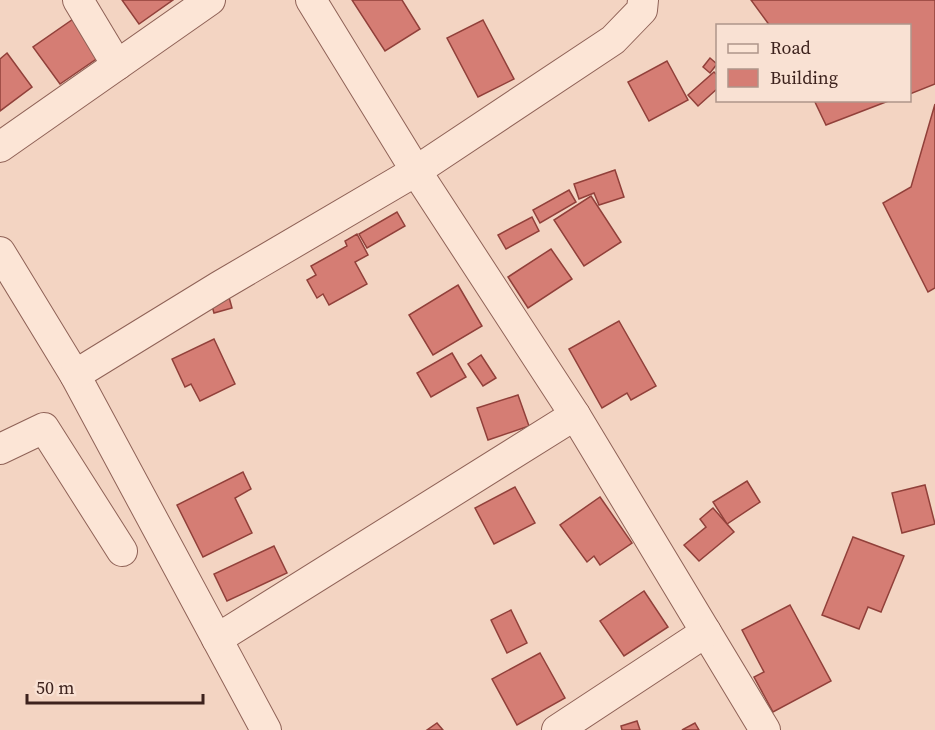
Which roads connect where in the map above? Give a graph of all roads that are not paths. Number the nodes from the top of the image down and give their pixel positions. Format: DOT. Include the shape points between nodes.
graph roads {
  1 [pos="78,0"];
  2 [pos="210,0"];
  3 [pos="311,0"];
  4 [pos="643,0"];
  5 [pos="117,65"];
  6 [pos="0,147"];
  7 [pos="416,171"];
  8 [pos="0,252"];
  9 [pos="75,375"];
  10 [pos="575,415"];
  11 [pos="0,449"];
  12 [pos="122,551"];
  13 [pos="706,632"];
  14 [pos="217,639"];
  15 [pos="266,730"];
  16 [pos="557,730"];
  17 [pos="765,730"];
  1 -- 5 [label="street"];
  2 -- 5 [label="street"];
  3 -- 7 [label="street"];
  4 -- 7 [label="street" via="642,10 613,40"];
  5 -- 6 [label="street"];
  7 -- 9 [label="street"];
  7 -- 10 [label="street"];
  8 -- 9 [label="street"];
  9 -- 14 [label="street"];
  10 -- 13 [label="street"];
  10 -- 14 [label="street"];
  11 -- 12 [label="street" via="44,428"];
  13 -- 16 [label="street"];
  13 -- 17 [label="street"];
  14 -- 15 [label="street"];
}
